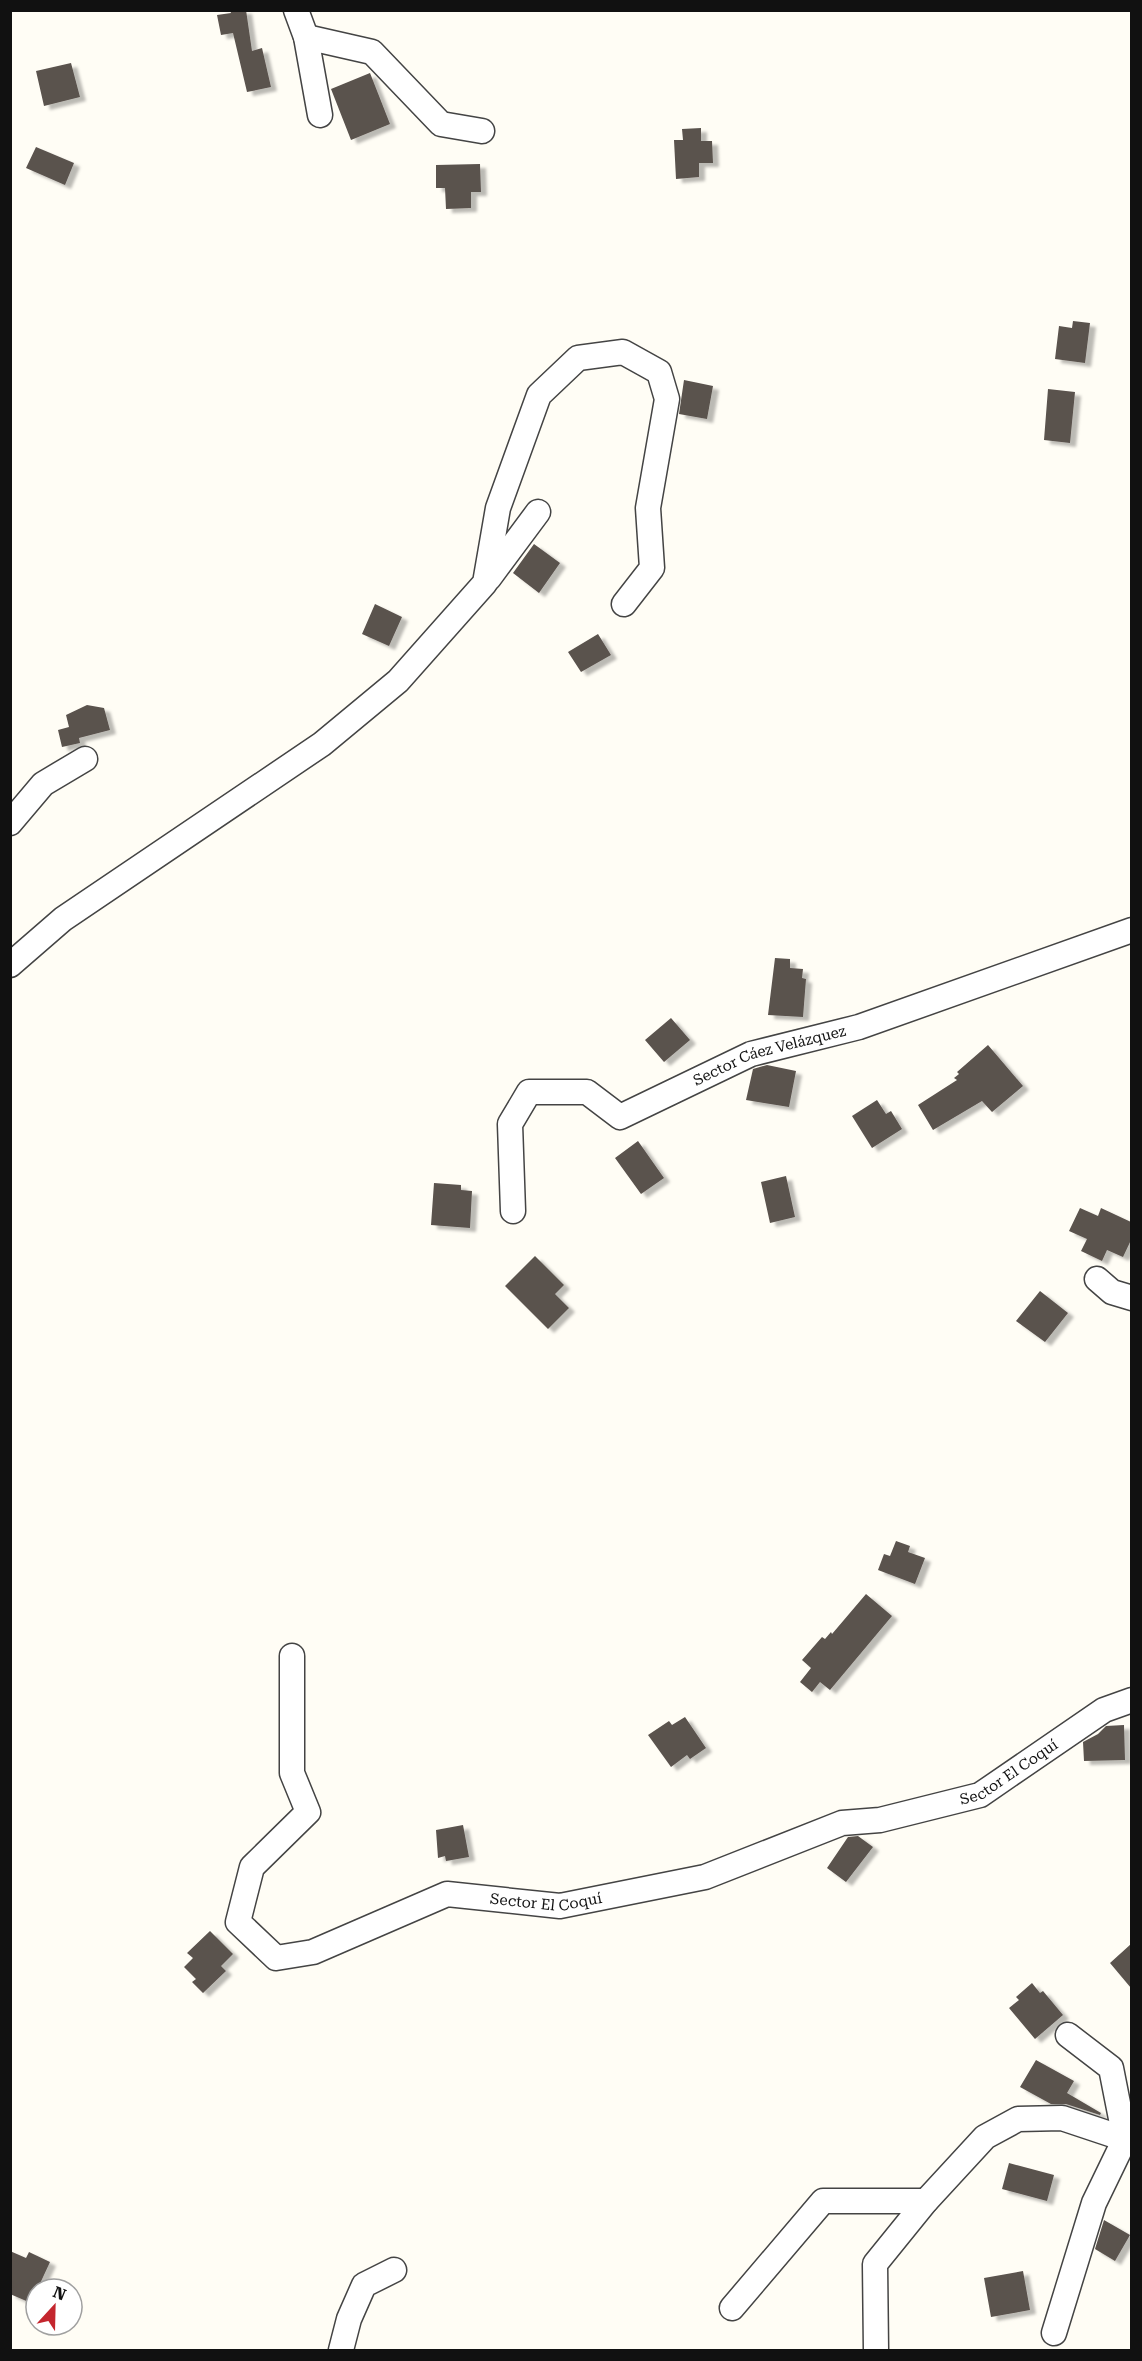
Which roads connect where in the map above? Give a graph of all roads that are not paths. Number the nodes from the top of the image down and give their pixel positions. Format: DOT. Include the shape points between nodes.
graph roads {
  1 [pos="296,10"];
  2 [pos="306,37"];
  3 [pos="320,116"];
  4 [pos="482,131"];
  5 [pos="538,512"];
  6 [pos="485,583"];
  7 [pos="624,604"];
  8 [pos="85,759"];
  9 [pos="10,824"];
  10 [pos="1131,930"];
  11 [pos="10,965"];
  12 [pos="513,1211"];
  13 [pos="1097,1279"];
  14 [pos="1131,1298"];
  15 [pos="292,1656"];
  16 [pos="1131,1700"];
  17 [pos="1068,2035"];
  18 [pos="1125,2139"];
  19 [pos="926,2201"];
  20 [pos="394,2270"];
  21 [pos="732,2308"];
  22 [pos="1054,2333"];
  23 [pos="341,2350"];
  24 [pos="876,2350"];
  1 -- 2 [label="street"];
  2 -- 3 [label="street"];
  2 -- 4 [label="street" via="372,52 441,124"];
  5 -- 6 [label="street"];
  6 -- 7 [label="street" via="498,508 539,395 578,358 623,352 659,372 667,399 648,508 652,568"];
  6 -- 11 [label="street" via="398,681 322,744 63,919"];
  8 -- 9 [label="street" via="42,784"];
  10 -- 12 [label="street, Sector Cáez Velázquez" via="859,1027 752,1054 620,1117 587,1092 529,1092 510,1124"];
  13 -- 14 [label="street" via="1112,1292"];
  15 -- 16 [label="street, Sector El Coquí" via="292,1773 308,1812 252,1867 238,1922 276,1958 313,1952 447,1894 560,1906 705,1876 842,1823 880,1820 980,1795 1104,1710"];
  17 -- 18 [label="street" via="1111,2068"];
  18 -- 19 [label="street" via="1062,2118 1018,2120 985,2137"];
  18 -- 22 [label="street" via="1094,2203"];
  19 -- 21 [label="street" via="823,2201"];
  19 -- 24 [label="street" via="875,2264"];
  20 -- 23 [label="street" via="364,2285"];
}
